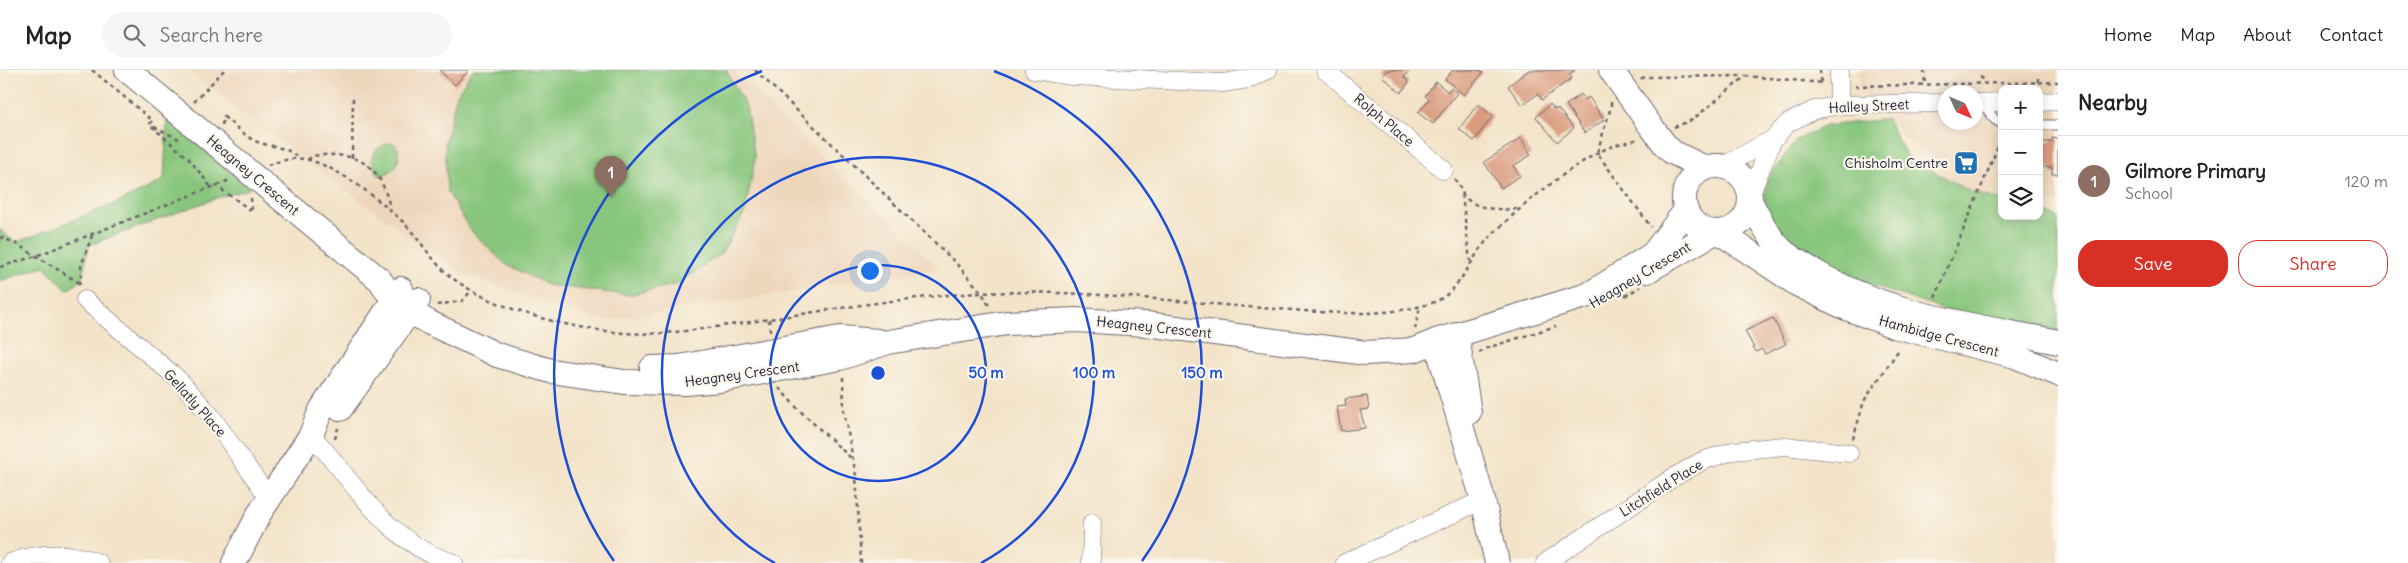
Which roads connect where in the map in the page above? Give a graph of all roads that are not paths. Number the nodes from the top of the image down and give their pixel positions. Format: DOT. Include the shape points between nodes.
graph roads {
  1 [pos="127,70"];
  2 [pos="1034,70"];
  3 [pos="1268,70"];
  4 [pos="1325,70"];
  5 [pos="1611,70"];
  6 [pos="1839,77"];
  7 [pos="2058,101"];
  8 [pos="1998,102"];
  9 [pos="2043,102"];
  10 [pos="1938,103"];
  11 [pos="1983,103"];
  12 [pos="1839,105"];
  13 [pos="1983,107"];
  14 [pos="1998,122"];
  15 [pos="2043,125"];
  16 [pos="2058,125"];
  17 [pos="1661,137"];
  18 [pos="1773,139"];
  19 [pos="1714,167"];
  20 [pos="1444,170"];
  21 [pos="1750,198"];
  22 [pos="1684,203"];
  23 [pos="1716,232"];
  24 [pos="1631,275"];
  25 [pos="400,296"];
  26 [pos="85,300"];
  27 [pos="2058,342"];
  28 [pos="1438,343"];
  29 [pos="2058,374"];
  30 [pos="311,435"];
  31 [pos="1849,453"];
  32 [pos="269,498"];
  33 [pos="1482,500"];
  34 [pos="1092,523"];
  35 [pos="10,563"];
  36 [pos="99,563"];
  37 [pos="234,563"];
  38 [pos="454,563"];
  39 [pos="1091,563"];
  40 [pos="1345,563"];
  41 [pos="1497,563"];
  42 [pos="1545,563"];
  1 -- 25 [label="street, Heagney Crescent"];
  2 -- 3 [label="street" via="1072,76 1223,83 1248,79"];
  4 -- 20 [label="street, Rolph Place"];
  5 -- 17 [label="street"];
  6 -- 12 [label="street"];
  7 -- 9 [label="street"];
  8 -- 11 [label="street"];
  10 -- 12 [label="street, Halley Street"];
  12 -- 18 [label="street, Halley Street" via="1814,110 1788,124"];
  13 -- 14 [label="lane"];
  15 -- 16 [label="lane"];
  17 -- 19 [label="street"];
  17 -- 22 [label="street"];
  18 -- 19 [label="street, Halley Street"];
  18 -- 21 [label="street, Halley Street"];
  19 -- 21 [label="street" via="1736,171 1746,182"];
  19 -- 22 [label="street" via="1694,175"];
  21 -- 23 [label="street" via="1747,213 1740,222 1730,229"];
  21 -- 27 [label="street, Hambidge Crescent" via="1784,252 1830,281 1883,304 1909,311"];
  22 -- 23 [label="street" via="1692,221 1702,229"];
  22 -- 24 [label="street, Heagney Crescent" via="1653,254"];
  23 -- 24 [label="street, Heagney Crescent"];
  23 -- 29 [label="street, Hambidge Crescent" via="1797,284 1844,307 1894,326 2015,356"];
  24 -- 28 [label="street, Heagney Crescent" via="1588,295"];
  25 -- 28 [label="street, Heagney Crescent" via="430,324 524,364 599,373 679,375 720,380 840,358 888,342 992,325 1076,320 1146,324 1366,353"];
  25 -- 30 [label="street" via="321,410"];
  26 -- 32 [label="street, Gellatly Place" via="178,379 211,416"];
  28 -- 33 [label="street"];
  30 -- 32 [label="street"];
  30 -- 38 [label="street" via="389,527 436,558"];
  31 -- 42 [label="street, Litchfield Place" via="1784,446 1733,451 1702,461"];
  32 -- 37 [label="street"];
  33 -- 40 [label="street"];
  33 -- 41 [label="street"];
  34 -- 39 [label="street"];
  35 -- 36 [label="street" via="51,553 74,555"];
}
